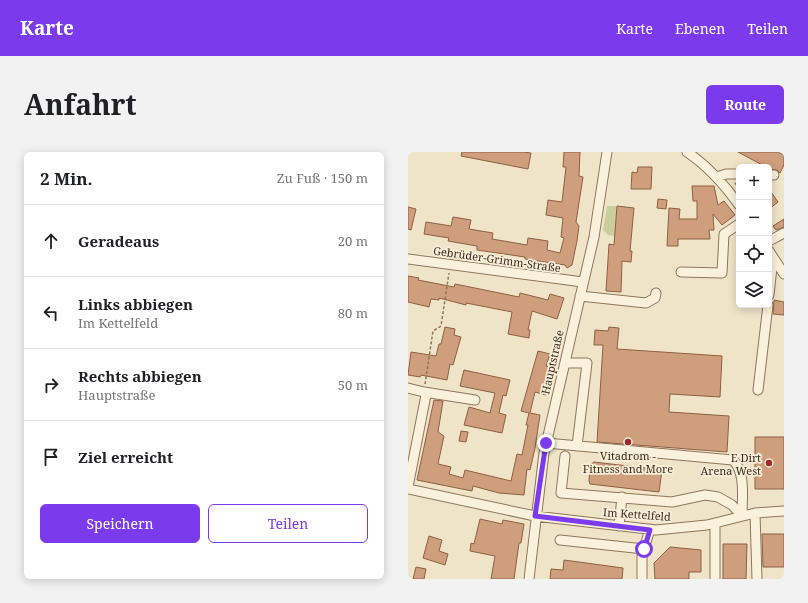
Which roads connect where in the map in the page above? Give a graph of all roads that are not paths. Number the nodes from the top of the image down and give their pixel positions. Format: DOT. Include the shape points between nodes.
graph roads {
  1 [pos="607,152"];
  2 [pos="687,152"];
  3 [pos="736,174"];
  4 [pos="717,177"];
  5 [pos="736,200"];
  6 [pos="736,226"];
  7 [pos="784,233"];
  8 [pos="772,239"];
  9 [pos="772,256"];
  10 [pos="408,259"];
  11 [pos="680,272"];
  12 [pos="784,274"];
  13 [pos="583,282"];
  14 [pos="656,293"];
  15 [pos="580,296"];
  16 [pos="768,308"];
  17 [pos="565,363"];
  18 [pos="408,388"];
  19 [pos="758,390"];
  20 [pos="424,392"];
  21 [pos="475,400"];
  22 [pos="546,443"];
  23 [pos="577,446"];
  24 [pos="565,456"];
  25 [pos="408,488"];
  26 [pos="622,497"];
  27 [pos="784,511"];
  28 [pos="755,513"];
  29 [pos="535,516"];
  30 [pos="742,516"];
  31 [pos="715,523"];
  32 [pos="619,526"];
  33 [pos="650,530"];
  34 [pos="560,540"];
  35 [pos="644,549"];
  36 [pos="529,579"];
  37 [pos="642,579"];
  38 [pos="715,579"];
  39 [pos="757,579"];
  1 -- 13 [label="street, Hauptstraße" via="594,237"];
  2 -- 4 [label="street" via="707,166"];
  3 -- 4 [label="street"];
  4 -- 5 [label="street"];
  6 -- 11 [label="street" via="724,234 722,273"];
  7 -- 8 [label="street"];
  9 -- 12 [label="street"];
  10 -- 13 [label="street, Gebrüder-Grimm-Straße"];
  13 -- 15 [label="street, Hauptstraße"];
  14 -- 15 [label="street" via="655,298 646,303"];
  15 -- 17 [label="street, Hauptstraße"];
  16 -- 19 [label="street"];
  17 -- 22 [label="street, Hauptstraße"];
  17 -- 23 [label="street" via="587,364"];
  18 -- 20 [label="street"];
  20 -- 21 [label="street"];
  20 -- 25 [label="street" via="426,395"];
  22 -- 23 [label="street"];
  22 -- 29 [label="street, Hauptstraße"];
  23 -- 30 [label="street" via="733,460 741,472"];
  24 -- 26 [label="street" via="561,492"];
  25 -- 29 [label="street, Im Kettelfeld"];
  26 -- 30 [label="street" via="672,502 705,495 718,497 732,505"];
  26 -- 32 [label="street"];
  27 -- 28 [label="street, Im Kettelfeld"];
  28 -- 30 [label="street, Im Kettelfeld"];
  28 -- 39 [label="street"];
  29 -- 32 [label="street, Im Kettelfeld"];
  29 -- 36 [label="street, Hauptstraße"];
  30 -- 31 [label="street, Im Kettelfeld"];
  31 -- 33 [label="street, Im Kettelfeld" via="680,529"];
  31 -- 38 [label="street"];
  32 -- 33 [label="street, Im Kettelfeld"];
  33 -- 35 [label="street"];
  34 -- 35 [label="street"];
  35 -- 37 [label="street"];
}
